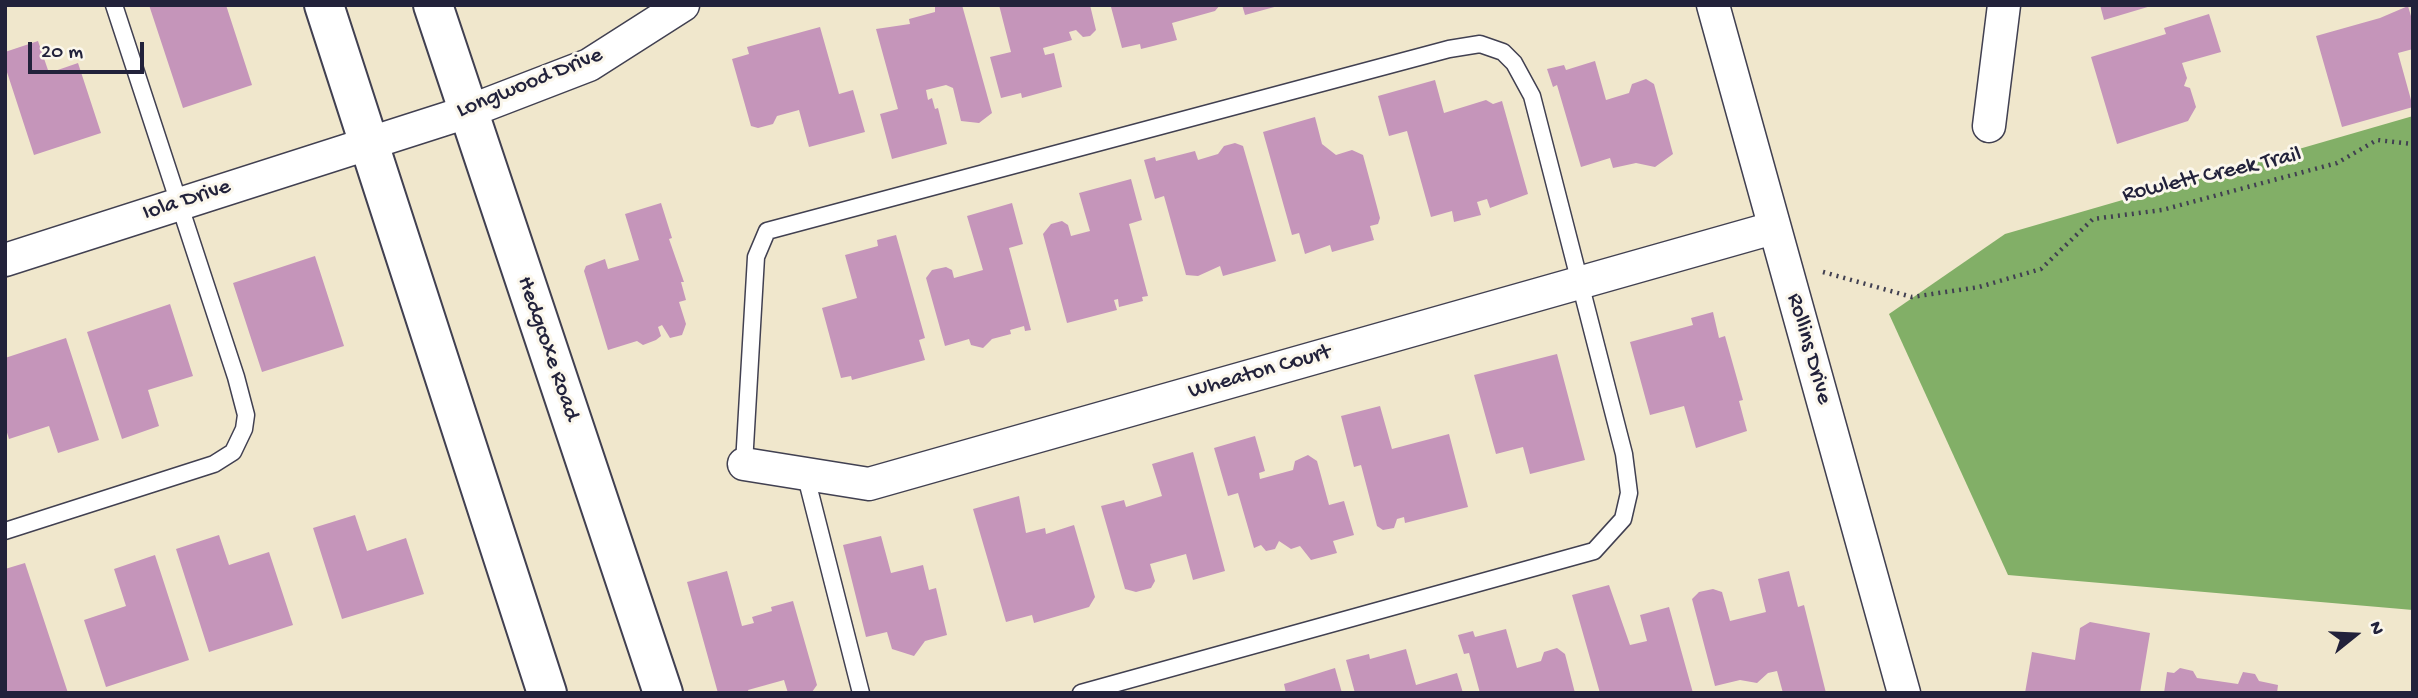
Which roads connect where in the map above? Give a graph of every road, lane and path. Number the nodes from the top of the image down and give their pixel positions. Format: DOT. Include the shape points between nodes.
graph roads {
  1 [pos="114,5"];
  2 [pos="324,5"];
  3 [pos="433,5"];
  4 [pos="682,5"];
  5 [pos="1713,5"];
  6 [pos="2004,5"];
  7 [pos="467,112"];
  8 [pos="1989,126"];
  9 [pos="368,143"];
  10 [pos="2413,144"];
  11 [pos="180,203"];
  12 [pos="1773,228"];
  13 [pos="5,260"];
  14 [pos="1787,276"];
  15 [pos="1580,283"];
  16 [pos="744,464"];
  17 [pos="805,473"];
  18 [pos="5,531"];
  19 [pos="547,693"];
  20 [pos="663,693"];
  21 [pos="861,693"];
  22 [pos="1081,693"];
  23 [pos="1904,693"];
  1 -- 11 [label="lane"];
  2 -- 9 [label="main road"];
  3 -- 7 [label="main road, Hedgcoxe Road"];
  4 -- 7 [label="street, Longwood Drive" via="589,65"];
  5 -- 12 [label="street, Rollins Drive"];
  6 -- 8 [label="street"];
  7 -- 9 [label="street, Longwood Drive"];
  7 -- 20 [label="main road, Hedgcoxe Road"];
  9 -- 11 [label="street, Iola Drive"];
  9 -- 19 [label="main road"];
  10 -- 14 [label="path, Rowlett Creek Trail" via="2377,140 2337,163 2162,210 2093,219 2041,269 1979,287 1912,297 1825,272"];
  11 -- 13 [label="street, Iola Drive"];
  11 -- 18 [label="lane" via="246,415 233,452 214,464"];
  12 -- 14 [label="street, Rollins Drive"];
  12 -- 15 [label="street, Wheaton Court"];
  14 -- 23 [label="street, Rollins Drive"];
  15 -- 16 [label="lane" via="1532,96 1514,63 1503,52 1480,44 1449,49 767,231 756,257"];
  15 -- 17 [label="street, Wheaton Court" via="869,484"];
  15 -- 22 [label="lane" via="1624,454 1629,493 1623,519 1594,551"];
  16 -- 17 [label="street, Wheaton Court"];
  17 -- 21 [label="lane"];
}
